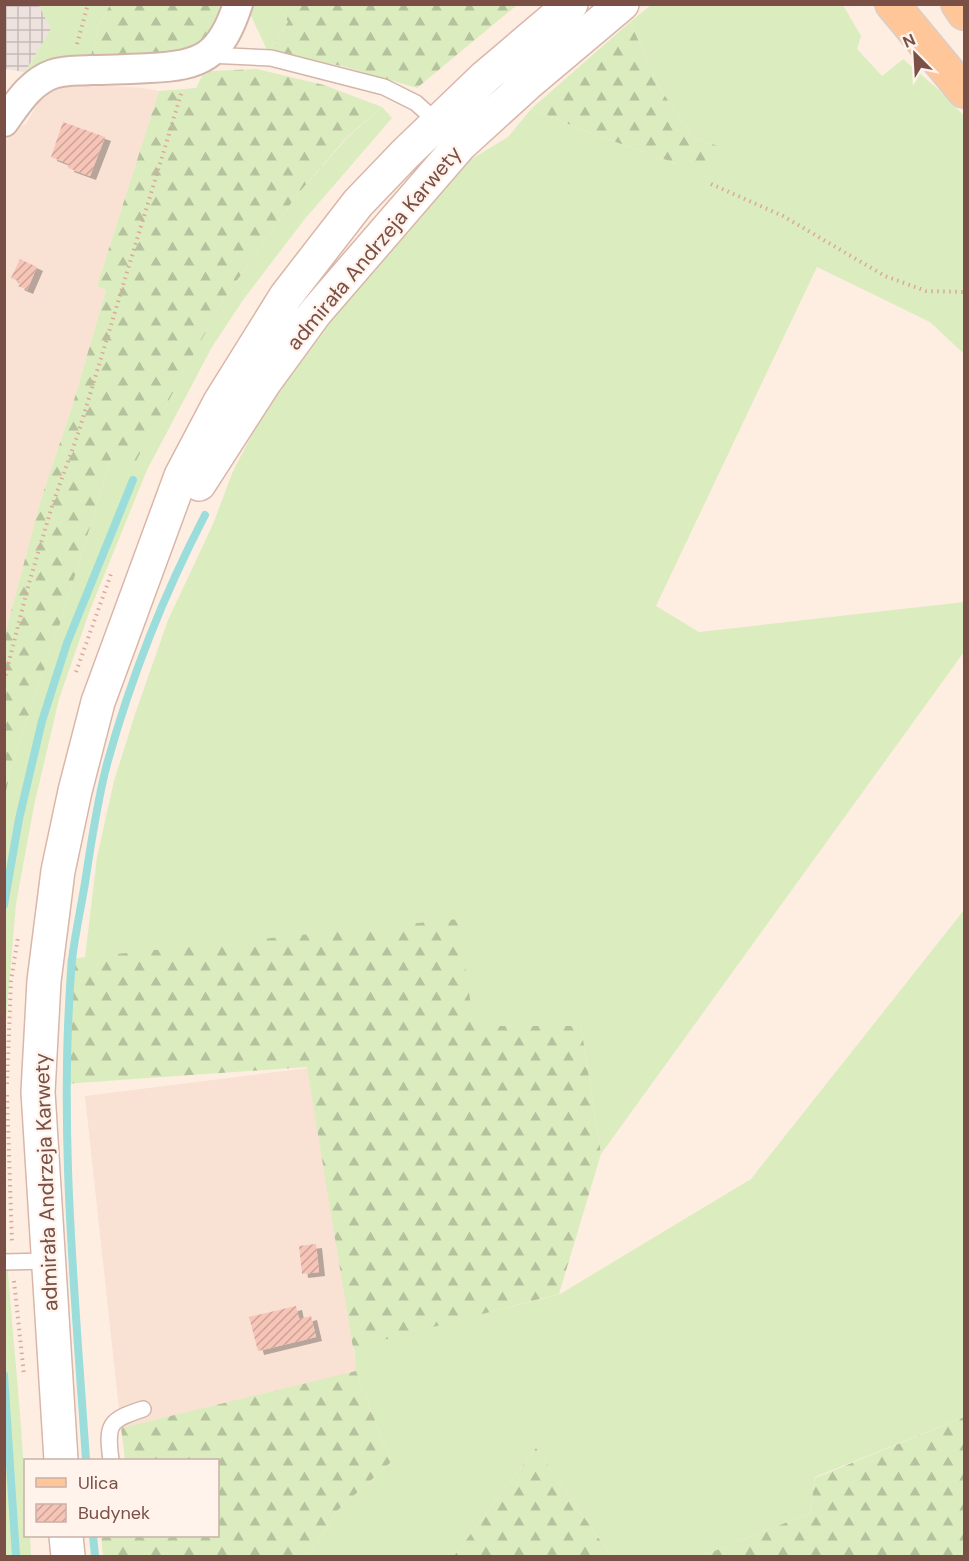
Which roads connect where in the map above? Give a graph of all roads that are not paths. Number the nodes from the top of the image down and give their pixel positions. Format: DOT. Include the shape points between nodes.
graph roads {
  1 [pos="238,4"];
  2 [pos="622,4"];
  3 [pos="892,4"];
  4 [pos="958,4"];
  5 [pos="558,10"];
  6 [pos="964,13"];
  7 [pos="199,60"];
  8 [pos="964,92"];
  9 [pos="437,122"];
  10 [pos="4,123"];
  11 [pos="150,559"];
  12 [pos="48,1260"];
  13 [pos="4,1262"];
  14 [pos="143,1409"];
  15 [pos="61,1459"];
  16 [pos="111,1459"];
  17 [pos="66,1537"];
  18 [pos="68,1557"];
  1 -- 7 [label="street" via="229,29 216,48"];
  2 -- 11 [label="main road, admirała Andrzeja Karwety" via="460,145 342,279 264,382"];
  3 -- 8 [label="main road"];
  4 -- 6 [label="main road"];
  5 -- 9 [label="main road, admirała Andrzeja Karwety"];
  7 -- 9 [label="lane" via="271,58 384,87 416,103"];
  7 -- 10 [label="street" via="172,67 52,74 36,83"];
  9 -- 11 [label="main road, admirała Andrzeja Karwety" via="358,203 264,330 181,476"];
  11 -- 12 [label="main road, admirała Andrzeja Karwety" via="98,702 58,871 44,981 38,1092"];
  12 -- 13 [label="lane"];
  12 -- 15 [label="main road, admirała Andrzeja Karwety"];
  14 -- 16 [label="lane" via="118,1417 111,1428"];
  17 -- 18 [label="main road"];
}
